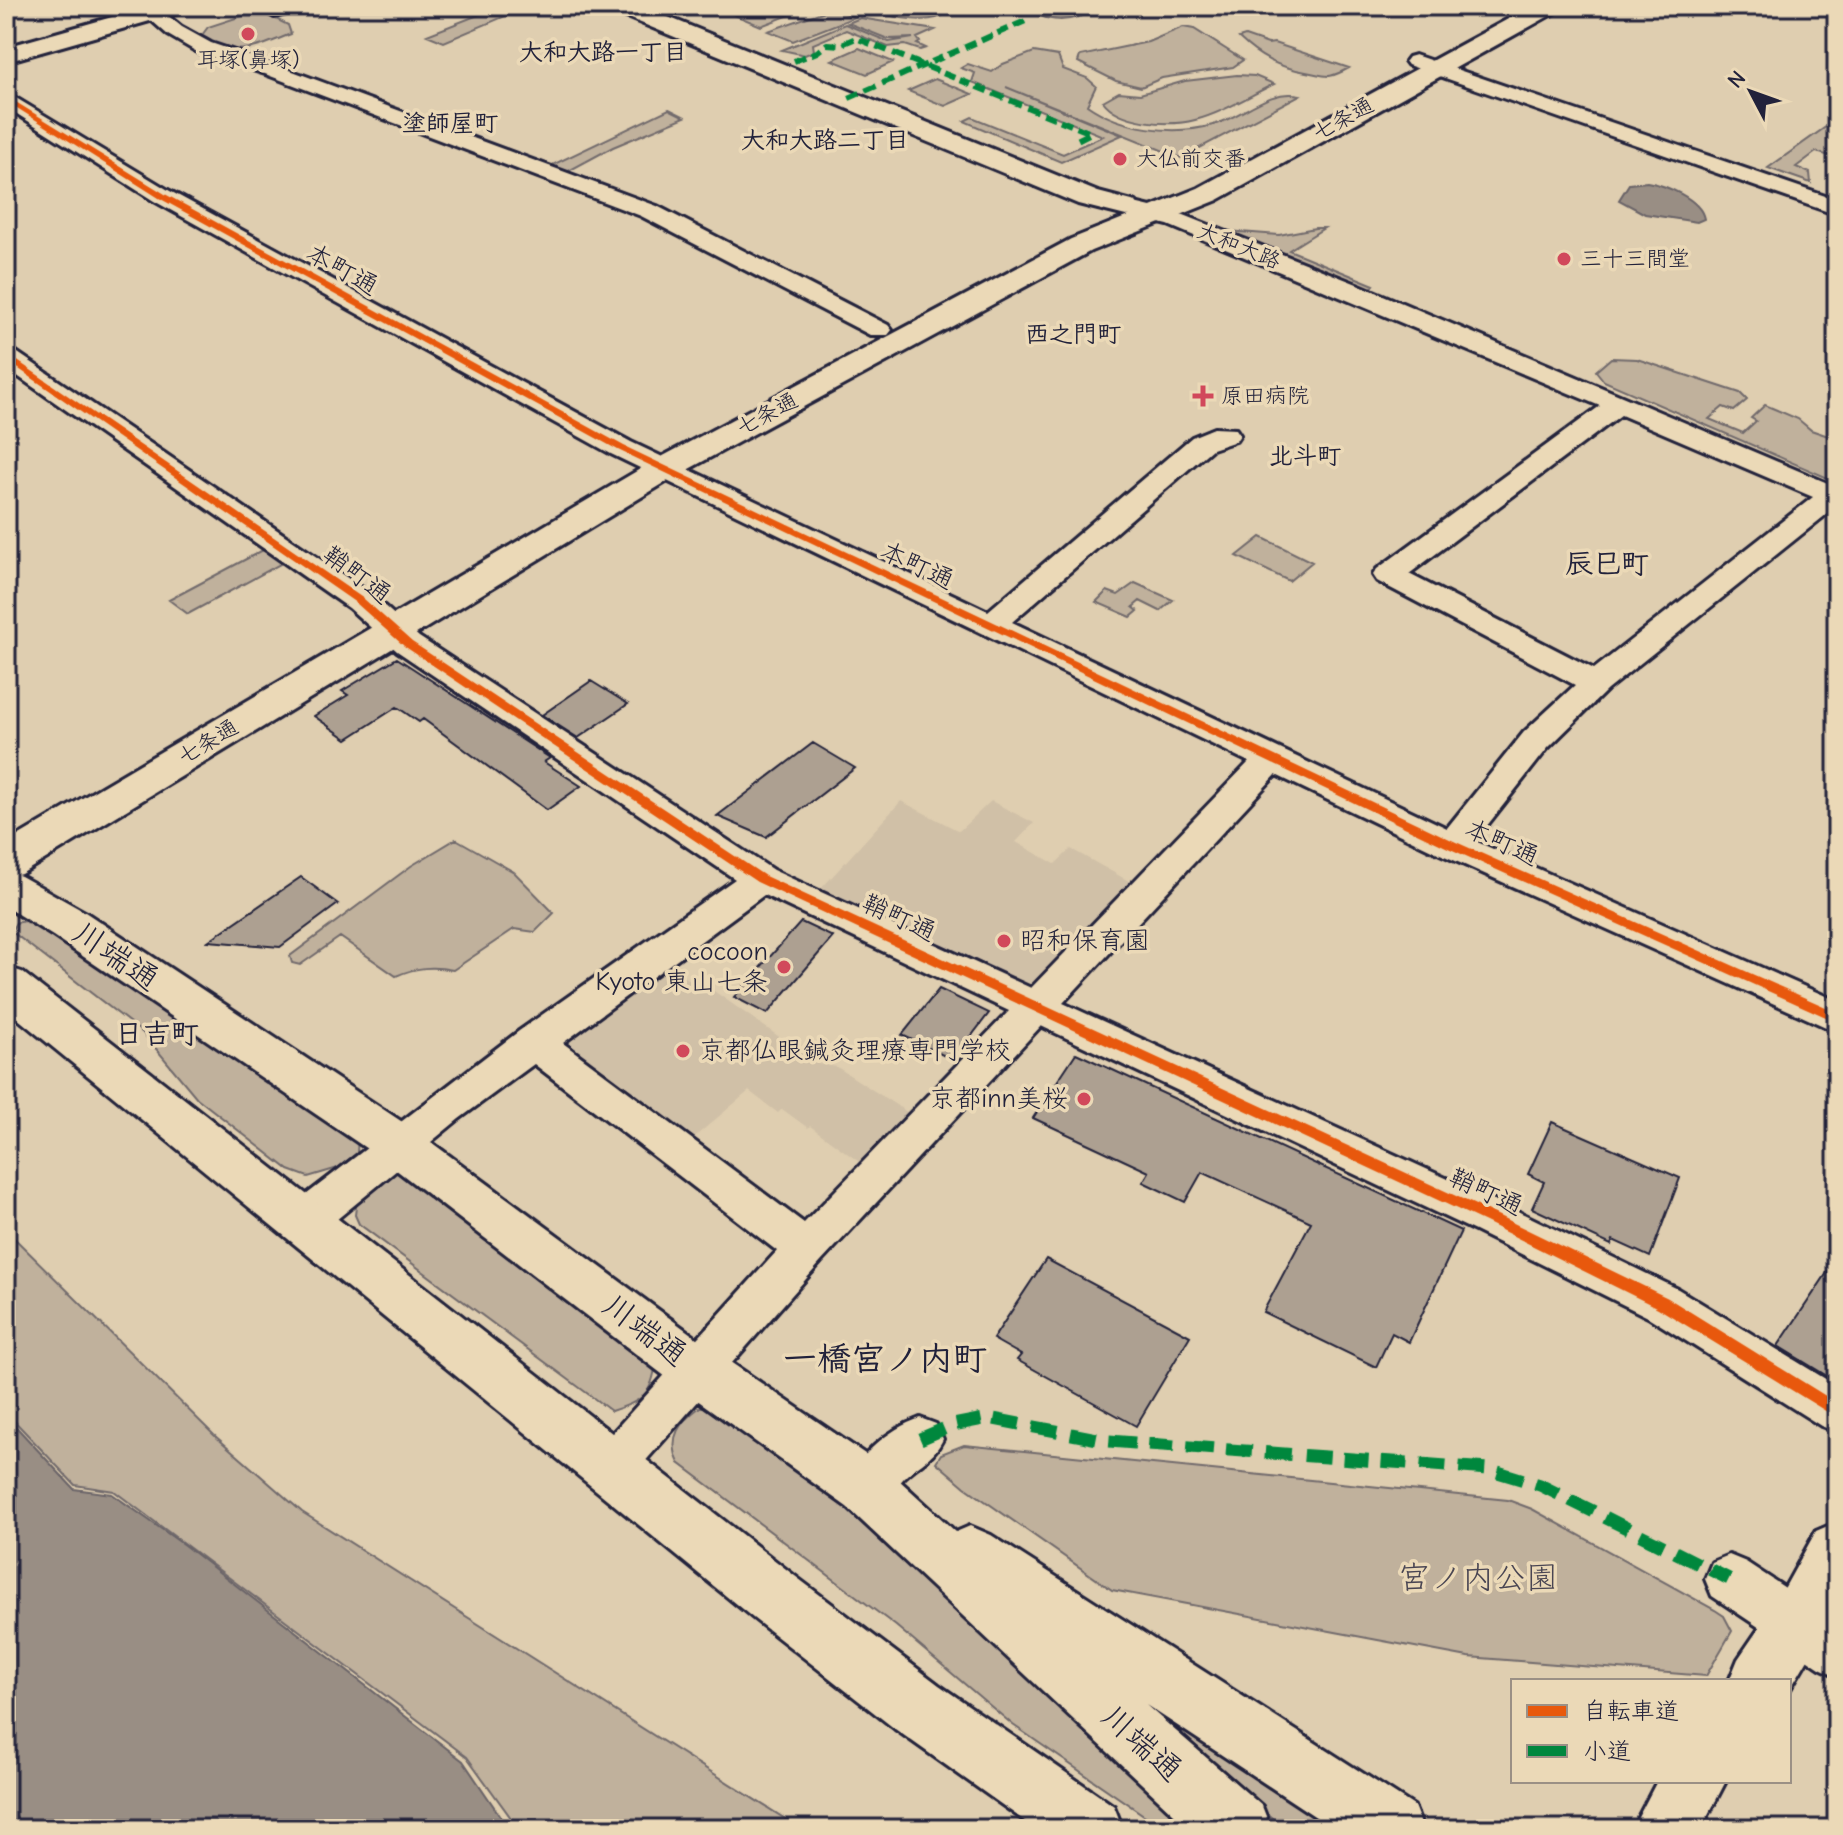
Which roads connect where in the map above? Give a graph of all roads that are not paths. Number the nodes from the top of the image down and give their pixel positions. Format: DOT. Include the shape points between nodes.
graph roads {
  1 [pos="177,6"];
  2 [pos="265,6"];
  3 [pos="296,6"];
  4 [pos="1516,6"];
  5 [pos="1550,6"];
  6 [pos="144,8"];
  7 [pos="623,8"];
  8 [pos="6,43"];
  9 [pos="6,55"];
  10 [pos="1425,65"];
  11 [pos="6,98"];
  12 [pos="1837,208"];
  13 [pos="1141,212"];
  14 [pos="879,330"];
  15 [pos="6,356"];
  16 [pos="1619,404"];
  17 [pos="1226,435"];
  18 [pos="651,463"];
  19 [pos="1835,496"];
  20 [pos="383,622"];
  21 [pos="990,625"];
  22 [pos="1596,683"];
  23 [pos="1271,759"];
  24 [pos="6,831"];
  25 [pos="1452,845"];
  26 [pos="6,863"];
  27 [pos="761,879"];
  28 [pos="6,887"];
  29 [pos="6,984"];
  30 [pos="1037,1006"];
  31 [pos="1837,1017"];
  32 [pos="533,1042"];
  33 [pos="399,1145"];
  34 [pos="304,1221"];
  35 [pos="806,1249"];
  36 [pos="698,1370"];
  37 [pos="1837,1411"];
  38 [pos="920,1439"];
  39 [pos="610,1468"];
  40 [pos="867,1488"];
  41 [pos="1837,1551"];
  42 [pos="1729,1579"];
  43 [pos="1817,1638"];
  44 [pos="1763,1679"];
  45 [pos="1693,1783"];
  46 [pos="1091,1829"];
  47 [pos="1239,1829"];
  48 [pos="1391,1829"];
  49 [pos="1664,1829"];
  1 -- 6 [label="street"];
  2 -- 3 [label="street" via="274,11"];
  4 -- 10 [label="street, 七条通"];
  5 -- 10 [label="street, 七条通"];
  6 -- 8 [label="street"];
  6 -- 9 [label="street"];
  6 -- 14 [label="street" via="211,53 272,70 649,211"];
  7 -- 13 [label="street, 大和大路" via="1088,198"];
  10 -- 12 [label="street"];
  10 -- 13 [label="street, 七条通" via="1208,194"];
  11 -- 18 [label="street, 本町通" via="162,196"];
  13 -- 14 [label="street, 七条通" via="1067,232"];
  13 -- 16 [label="street, 大和大路" via="1176,220 1353,291"];
  13 -- 18 [label="street, 七条通"];
  14 -- 18 [label="street, 七条通"];
  15 -- 20 [label="street, 鞘町通"];
  16 -- 19 [label="street, 大和大路"];
  16 -- 22 [label="street" via="1388,575"];
  17 -- 21 [label="street" via="1202,443"];
  18 -- 20 [label="street, 七条通"];
  18 -- 21 [label="street, 本町通"];
  19 -- 22 [label="street"];
  20 -- 24 [label="street, 七条通"];
  20 -- 26 [label="street, 七条通"];
  20 -- 27 [label="street, 鞘町通" via="408,644"];
  21 -- 23 [label="street, 本町通"];
  22 -- 25 [label="street" via="1536,740"];
  23 -- 25 [label="street, 本町通"];
  23 -- 30 [label="street"];
  25 -- 31 [label="street, 本町通"];
  27 -- 30 [label="street, 鞘町通"];
  27 -- 32 [label="street"];
  28 -- 33 [label="street, 川端通"];
  29 -- 34 [label="street"];
  30 -- 35 [label="street"];
  30 -- 37 [label="street, 鞘町通" via="1663,1303"];
  32 -- 33 [label="street"];
  32 -- 35 [label="street"];
  33 -- 34 [label="street"];
  33 -- 36 [label="street, 川端通"];
  34 -- 39 [label="street"];
  35 -- 36 [label="street"];
  36 -- 39 [label="street"];
  36 -- 40 [label="street, 川端通"];
  38 -- 40 [label="street" via="891,1460"];
  39 -- 46 [label="street" via="917,1707"];
  40 -- 47 [label="street, 川端通"];
  40 -- 48 [label="street"];
  41 -- 43 [label="street"];
  42 -- 43 [label="street"];
  43 -- 44 [label="street"];
  45 -- 49 [label="street"];
}
